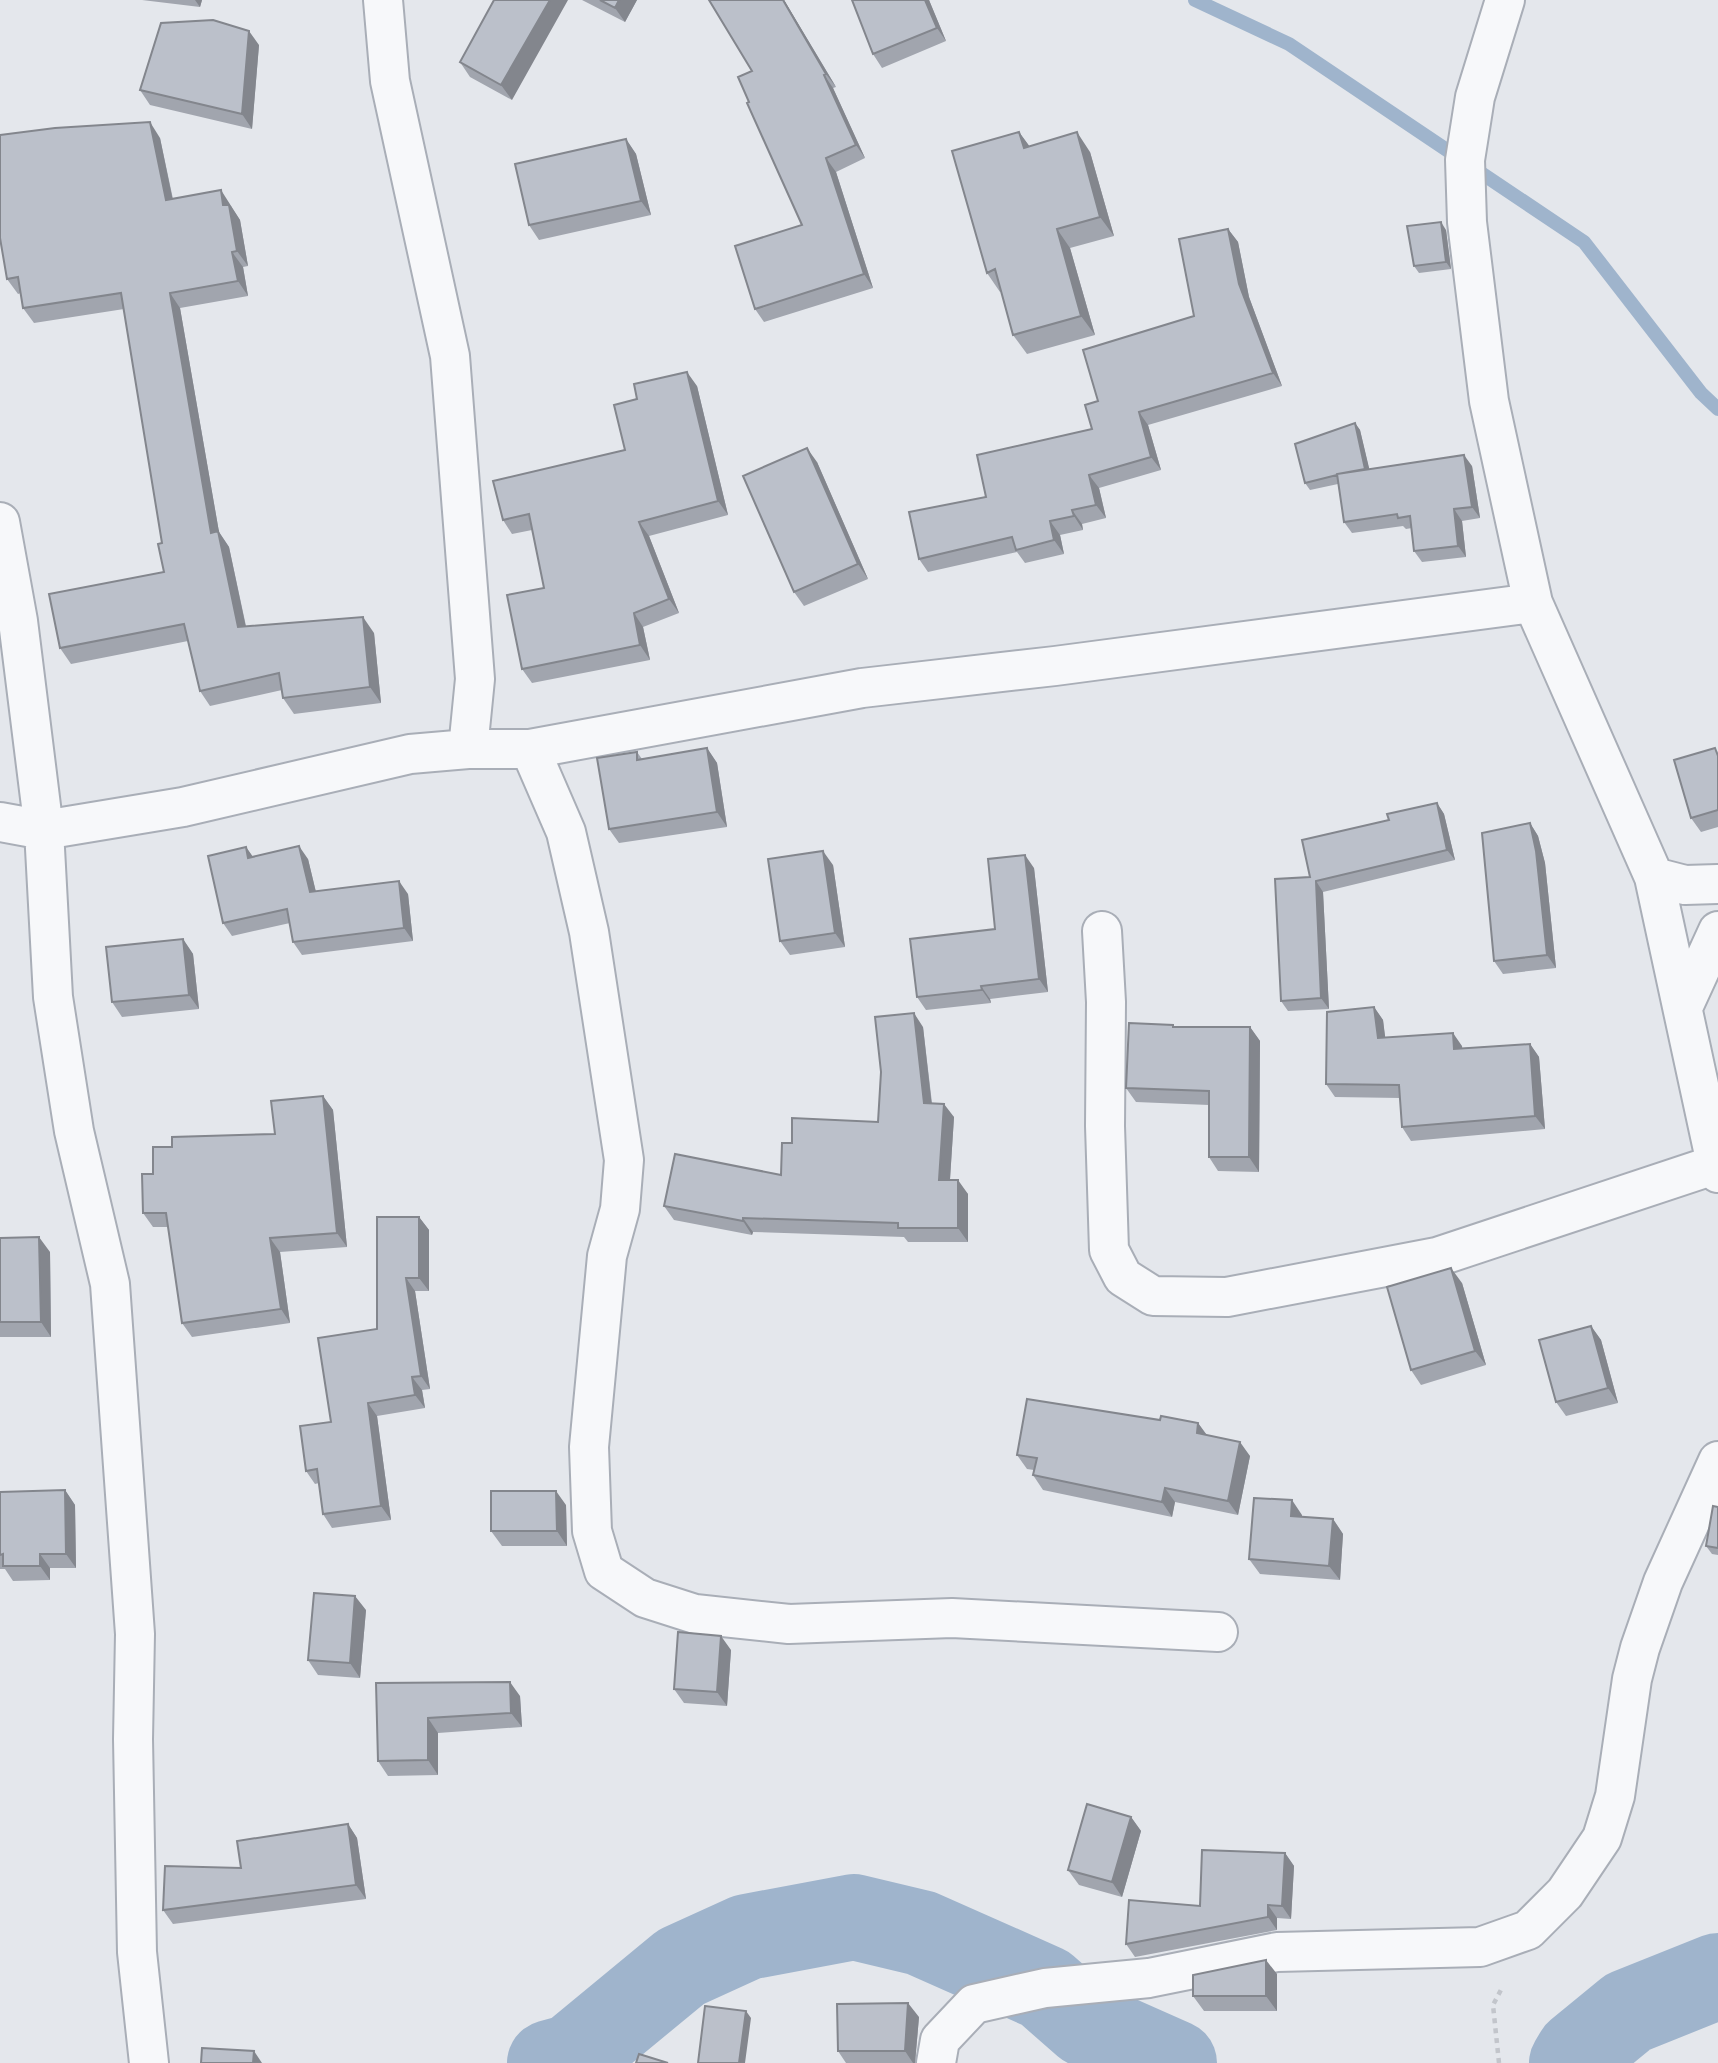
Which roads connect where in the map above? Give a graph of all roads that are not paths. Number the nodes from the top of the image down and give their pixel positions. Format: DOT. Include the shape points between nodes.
graph roads {
  1 [pos="383,0"];
  2 [pos="1505,0"];
  3 [pos="0,522"];
  4 [pos="1533,603"];
  5 [pos="468,749"];
  6 [pos="530,749"];
  7 [pos="0,822"];
  8 [pos="44,830"];
  9 [pos="1654,877"];
  10 [pos="1718,884"];
  11 [pos="1718,931"];
  12 [pos="1102,932"];
  13 [pos="1684,1005"];
  14 [pos="1718,1169"];
  15 [pos="1718,1461"];
  16 [pos="1218,1632"];
  17 [pos="149,2063"];
  18 [pos="936,2063"];
  1 -- 5 [label="street" via="390,81 450,356 475,680"];
  2 -- 4 [label="street" via="1475,97 1465,160 1467,222 1489,401"];
  3 -- 8 [label="street" via="19,621"];
  4 -- 6 [label="street" via="862,688"];
  4 -- 9 [label="street"];
  5 -- 6 [label="street"];
  5 -- 8 [label="street" via="410,754 183,807"];
  6 -- 16 [label="street" via="566,832 589,932 624,1160 620,1209 607,1256 589,1447 592,1531 604,1571 645,1598 695,1614 789,1624 952,1618"];
  7 -- 8 [label="street"];
  8 -- 17 [label="street" via="53,997 74,1131 110,1284 135,1634 136,1952"];
  9 -- 10 [label="street" via="1685,885"];
  9 -- 13 [label="street"];
  11 -- 13 [label="street"];
  12 -- 14 [label="street" via="1109,1250 1123,1277 1153,1296 1227,1297 1437,1256"];
  13 -- 14 [label="street"];
  15 -- 18 [label="street" via="1663,1582 1640,1648 1615,1796 1602,1838 1565,1893 1528,1930 1480,1947 1278,1952 1149,1978 1045,1988 974,2004 940,2040"];
}
